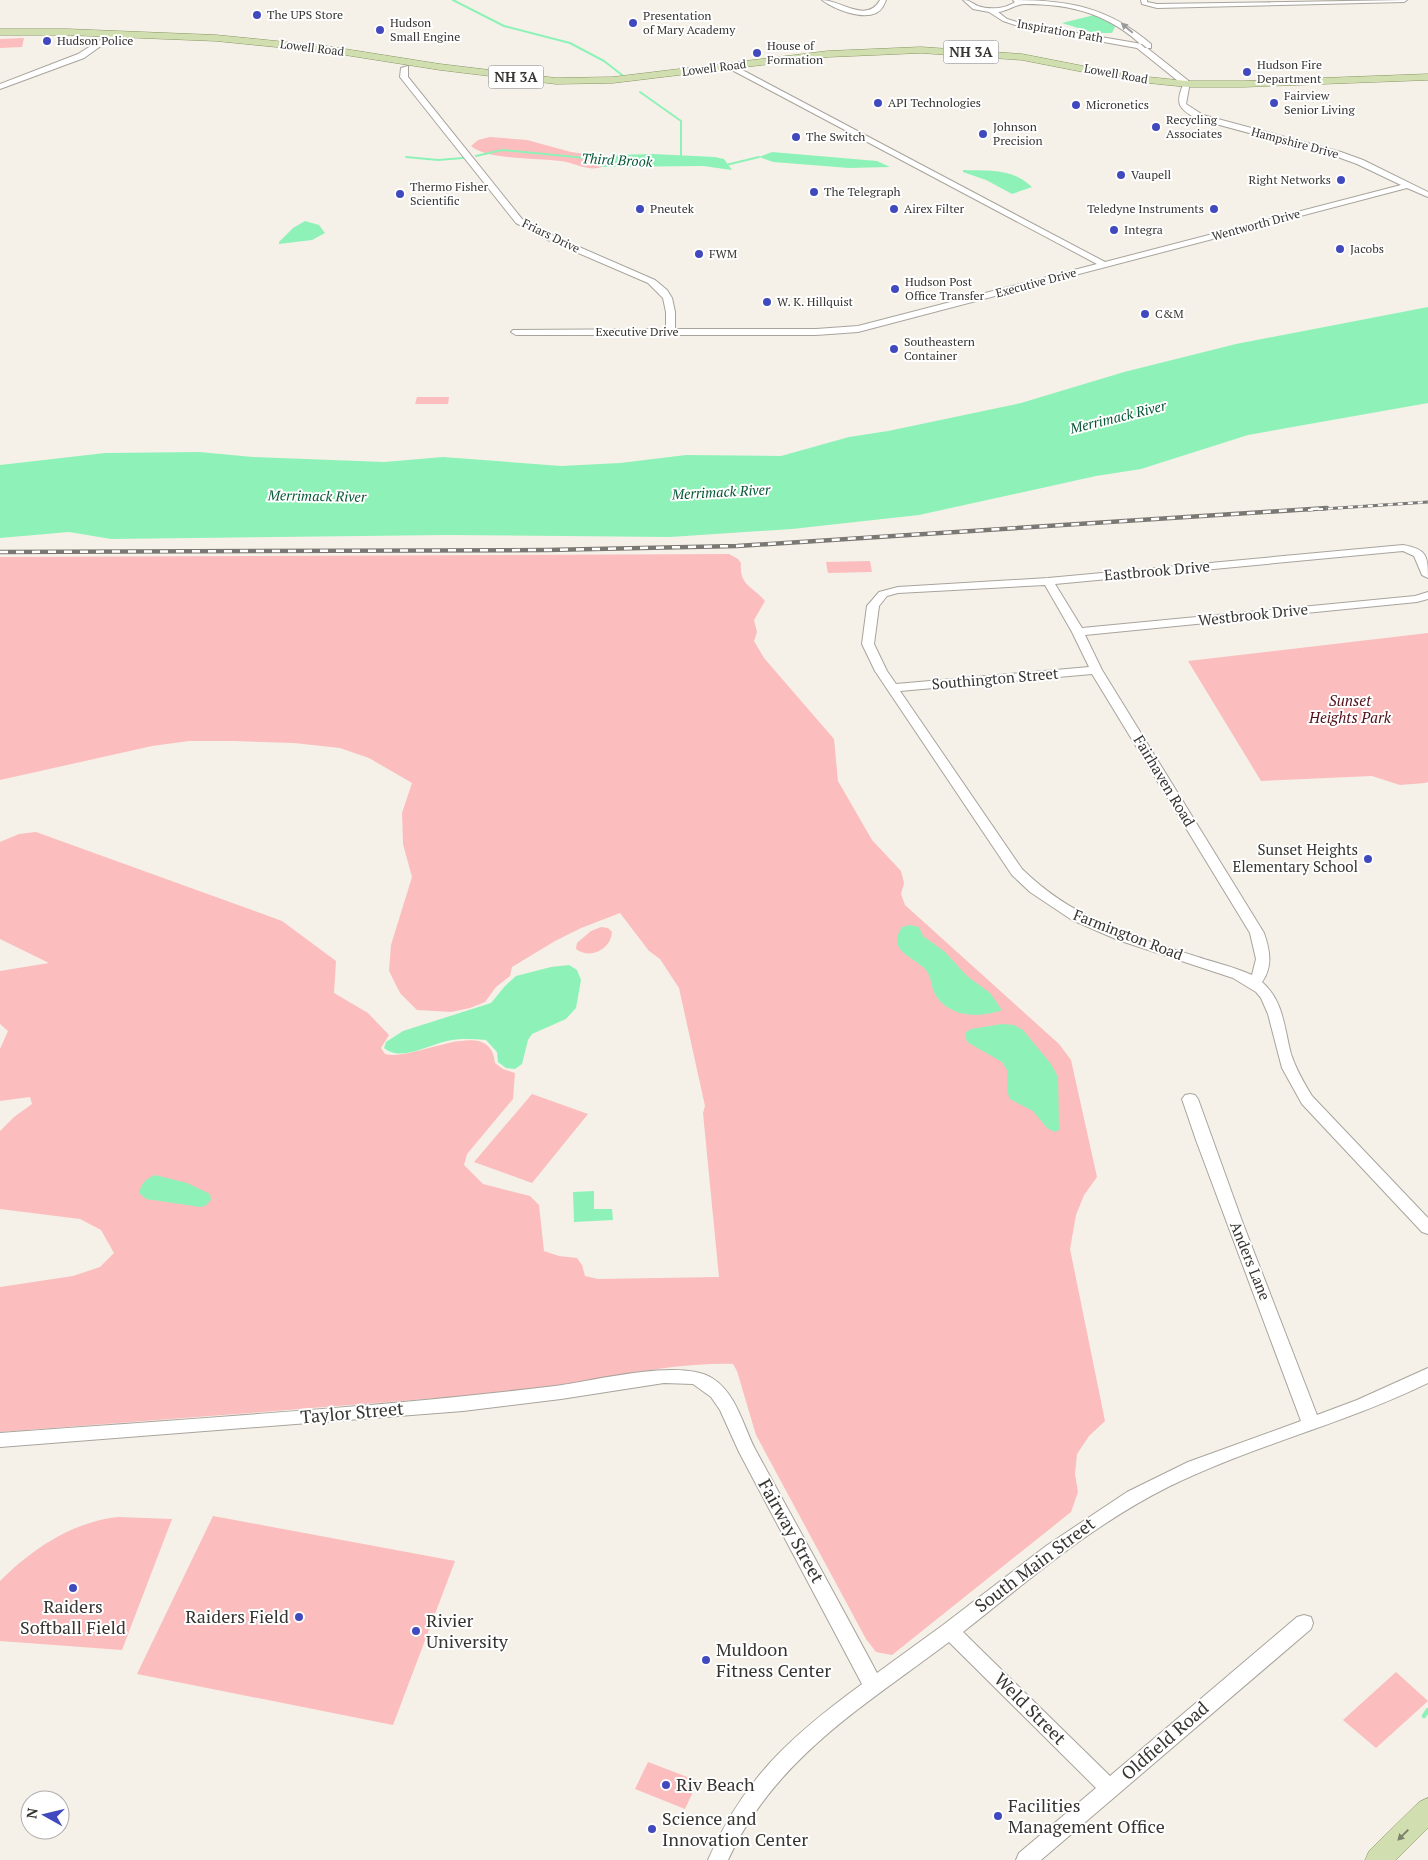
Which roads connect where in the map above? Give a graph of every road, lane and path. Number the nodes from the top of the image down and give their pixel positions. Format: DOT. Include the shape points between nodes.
graph roads {
  1 [pos="825,0"];
  2 [pos="883,0"];
  3 [pos="960,0"];
  4 [pos="966,0"];
  5 [pos="1144,0"];
  6 [pos="1163,0"];
  7 [pos="1404,0"];
  8 [pos="1017,1"];
  9 [pos="1226,2"];
  10 [pos="1170,6"];
  11 [pos="991,10"];
  12 [pos="0,32"];
  13 [pos="112,33"];
  14 [pos="1145,43"];
  15 [pos="1133,44"];
  16 [pos="398,60"];
  17 [pos="774,60"];
  18 [pos="418,64"];
  19 [pos="731,66"];
  20 [pos="405,68"];
  21 [pos="1428,77"];
  22 [pos="754,79"];
  23 [pos="1187,84"];
  24 [pos="0,87"];
  25 [pos="1406,186"];
  26 [pos="1428,195"];
  27 [pos="1105,265"];
  28 [pos="516,332"];
  29 [pos="670,332"];
  30 [pos="1428,575"];
  31 [pos="1048,580"];
  32 [pos="898,590"];
  33 [pos="1428,595"];
  34 [pos="1078,632"];
  35 [pos="1096,670"];
  36 [pos="893,688"];
  37 [pos="1254,983"];
  38 [pos="1190,1099"];
  39 [pos="1428,1228"];
  40 [pos="1428,1375"];
  41 [pos="702,1380"];
  42 [pos="1311,1423"];
  43 [pos="0,1440"];
  44 [pos="1304,1623"];
  45 [pos="950,1630"];
  46 [pos="874,1687"];
  47 [pos="1110,1789"];
  48 [pos="1428,1810"];
  49 [pos="718,1860"];
  50 [pos="1026,1860"];
  51 [pos="1378,1860"];
  1 -- 2 [label="street" via="859,13 876,9"];
  3 -- 4 [label="street"];
  4 -- 11 [label="street, Inspiration Path" via="973,7"];
  5 -- 10 [label="street" via="1150,5"];
  6 -- 10 [label="street"];
  7 -- 9 [label="street"];
  8 -- 11 [label="street" via="1016,6"];
  14 -- 8 [label="street, one-way" via="1122,23 1096,12 1072,6"];
  9 -- 10 [label="street"];
  11 -- 15 [label="street, Inspiration Path" via="1005,20 1023,26"];
  12 -- 13 [label="main road, Lowell Road / NH 3A"];
  13 -- 16 [label="main road, Lowell Road / NH 3A" via="224,39"];
  13 -- 24 [label="street" via="81,56"];
  14 -- 15 [label="street"];
  14 -- 23 [label="street" via="1185,77"];
  15 -- 23 [label="street" via="1147,50"];
  16 -- 18 [label="main road, Lowell Road / NH 3A"];
  16 -- 20 [label="street, Friars Drive"];
  17 -- 19 [label="main road, Lowell Road / NH 3A"];
  17 -- 22 [label="main road" via="753,69"];
  17 -- 23 [label="main road, Lowell Road / NH 3A" via="878,51 969,52 1022,57 1129,78"];
  18 -- 19 [label="main road, Lowell Road / NH 3A" via="518,78 571,81"];
  18 -- 20 [label="street"];
  19 -- 22 [label="street, Executive Drive"];
  20 -- 29 [label="street, Friars Drive" via="404,77 519,221 656,284 666,293 670,303"];
  21 -- 23 [label="main road, Lowell Road / NH 3A"];
  22 -- 27 [label="street, Executive Drive"];
  23 -- 25 [label="street, Hampshire Drive" via="1182,104 1200,117 1338,154"];
  25 -- 26 [label="street, Hampshire Drive"];
  25 -- 27 [label="street, Wentworth Drive"];
  27 -- 29 [label="street, Executive Drive" via="850,330"];
  28 -- 29 [label="street, Executive Drive"];
  30 -- 31 [label="street, Eastbrook Drive" via="1421,555 1416,550 1403,548"];
  31 -- 32 [label="street, Eastbrook Drive"];
  31 -- 34 [label="street, Fairhaven Road"];
  32 -- 36 [label="street, Farmington Road" via="883,594 875,602 868,644"];
  33 -- 34 [label="street, Westbrook Drive"];
  34 -- 35 [label="street, Fairhaven Road"];
  35 -- 36 [label="street, Southington Street"];
  35 -- 37 [label="street, Fairhaven Road" via="1257,933 1263,960 1260,975"];
  36 -- 37 [label="street, Farmington Road" via="1017,872 1044,898 1118,934"];
  37 -- 39 [label="street, Farmington Road" via="1269,1000 1287,1063 1298,1088"];
  38 -- 42 [label="street, Anders Lane"];
  40 -- 42 [label="street, South Main Street" via="1394,1392"];
  41 -- 43 [label="street, Taylor Street" via="687,1375 664,1376 472,1403"];
  41 -- 46 [label="street, Fairway Street" via="723,1400"];
  42 -- 45 [label="street, South Main Street" via="1199,1466 1105,1512"];
  44 -- 47 [label="street, Oldfield Road"];
  45 -- 46 [label="street, South Main Street"];
  45 -- 47 [label="street, Weld Street"];
  46 -- 49 [label="street, South Main Street" via="786,1758 749,1803"];
  47 -- 50 [label="street, Oldfield Road"];
  48 -- 51 [label="main road, one-way"];
}
